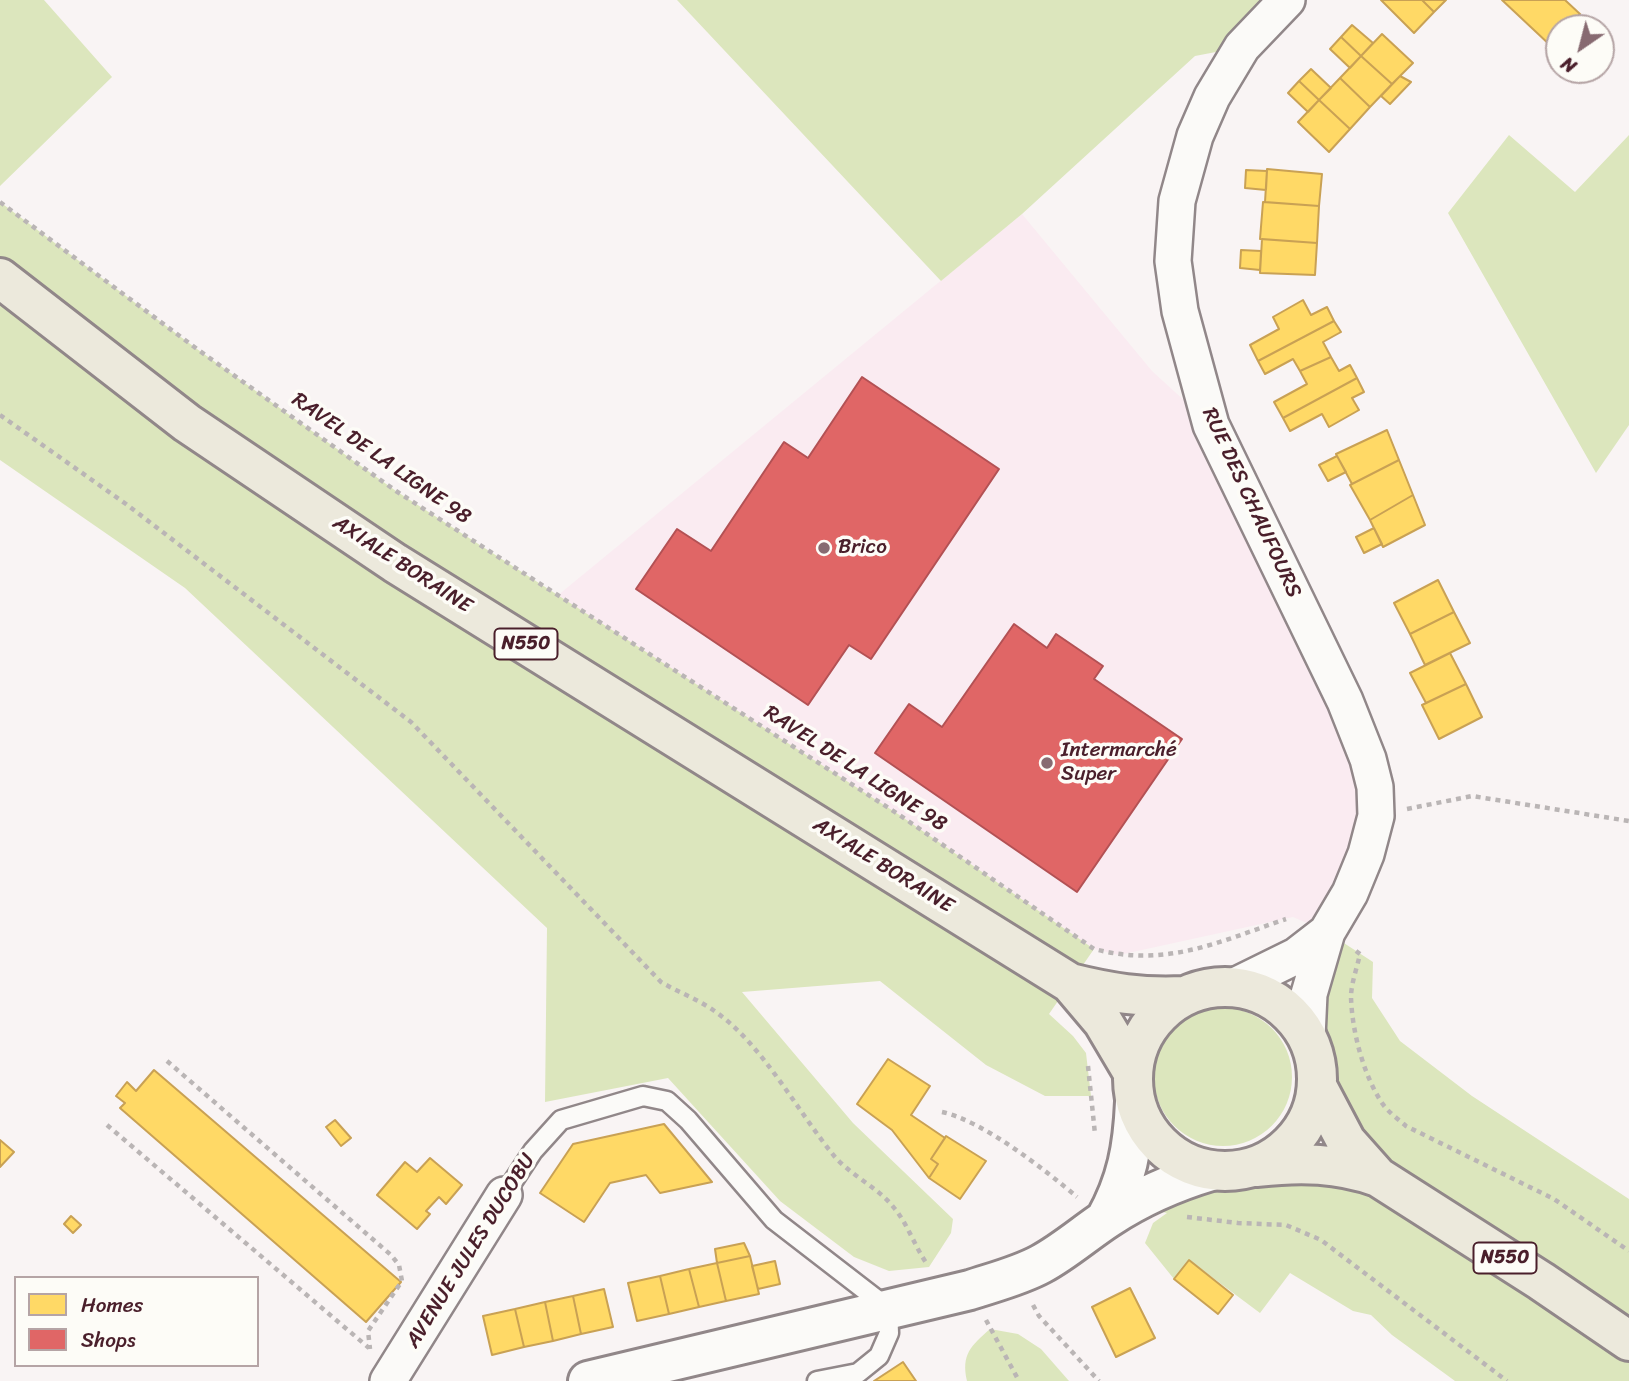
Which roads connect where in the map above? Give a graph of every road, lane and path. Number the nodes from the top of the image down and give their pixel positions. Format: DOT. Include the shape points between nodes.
graph roads {
  1 [pos="1287,0"];
  2 [pos="0,202"];
  3 [pos="0,278"];
  4 [pos="0,415"];
  5 [pos="1376,816"];
  6 [pos="1629,821"];
  7 [pos="1327,932"];
  8 [pos="1070,983"];
  9 [pos="1233,987"];
  10 [pos="1183,996"];
  11 [pos="1307,1037"];
  12 [pos="167,1062"];
  13 [pos="1087,1064"];
  14 [pos="1317,1086"];
  15 [pos="1133,1087"];
  16 [pos="942,1112"];
  17 [pos="107,1125"];
  18 [pos="1096,1138"];
  19 [pos="1249,1168"];
  20 [pos="1211,1171"];
  21 [pos="1378,1177"];
  22 [pos="1081,1191"];
  23 [pos="504,1195"];
  24 [pos="1069,1202"];
  25 [pos="1091,1208"];
  26 [pos="1180,1215"];
  27 [pos="1629,1251"];
  28 [pos="1016,1275"];
  29 [pos="957,1293"];
  30 [pos="888,1308"];
  31 [pos="1629,1341"];
  32 [pos="388,1381"];
  33 [pos="588,1381"];
  34 [pos="817,1381"];
  35 [pos="1019,1381"];
  36 [pos="1099,1381"];
  37 [pos="1507,1381"];
  1 -- 5 [label="street, RUE DES CHAUFOURS" via="1242,47 1212,97 1195,136 1177,201 1173,261 1180,311 1211,425 1345,701 1368,759"];
  2 -- 7 [label="path, RAVEL DE LA LIGNE 98" via="396,491 898,814 1094,949 1157,957 1191,952 1293,917"];
  3 -- 8 [label="main road, AXIALE BORAINE / N550" via="187,423 395,563"];
  4 -- 29 [label="path" via="126,504 411,722 661,982 713,1010 746,1040 836,1158 897,1210"];
  5 -- 6 [label="path" via="1472,796"];
  5 -- 7 [label="street, RUE DES CHAUFOURS" via="1350,893"];
  7 -- 9 [label="street, RUE DES CHAUFOURS" via="1296,956"];
  7 -- 11 [label="street, RUE DES CHAUFOURS" via="1309,994"];
  7 -- 27 [label="path, RAVEL DE LA LIGNE 98" via="1360,954 1351,995 1356,1034 1366,1069 1392,1114 1406,1126 1554,1199"];
  8 -- 10 [label="main road, AXIALE BORAINE / N550" via="1113,994"];
  8 -- 15 [label="main road, AXIALE BORAINE / N550" via="1103,1022"];
  9 -- 10 [label="main road" via="1208,987"];
  9 -- 11 [label="main road" via="1264,995 1289,1012"];
  10 -- 15 [label="main road" via="1158,1015 1140,1041"];
  11 -- 14 [label="main road" via="1316,1061"];
  12 -- 17 [label="path" via="399,1265 399,1287 368,1331 370,1350"];
  13 -- 18 [label="path"];
  14 -- 19 [label="main road" via="1311,1114 1296,1138 1275,1157"];
  14 -- 21 [label="main road, N550" via="1346,1141"];
  15 -- 20 [label="main road" via="1145,1127 1163,1147 1185,1163"];
  15 -- 25 [label="street" via="1133,1134 1126,1176 1118,1197"];
  16 -- 25 [label="path" via="974,1123"];
  19 -- 20 [label="main road"];
  19 -- 21 [label="main road, N550" via="1311,1163"];
  20 -- 25 [label="street" via="1129,1204"];
  21 -- 31 [label="main road, N550"];
  22 -- 25 [label="path"];
  23 -- 30 [label="lane, AVENUE JULES DUCOBU" via="561,1120 643,1096 667,1101 774,1220"];
  23 -- 32 [label="street, AVENUE JULES DUCOBU"];
  24 -- 25 [label="path"];
  25 -- 28 [label="street" via="1071,1246"];
  26 -- 37 [label="path" via="1286,1225 1321,1240"];
  28 -- 29 [label="street"];
  28 -- 36 [label="path" via="1039,1316"];
  29 -- 30 [label="street"];
  29 -- 35 [label="path"];
  30 -- 33 [label="street"];
  30 -- 34 [label="lane" via="890,1333 879,1356 858,1373"];
}
